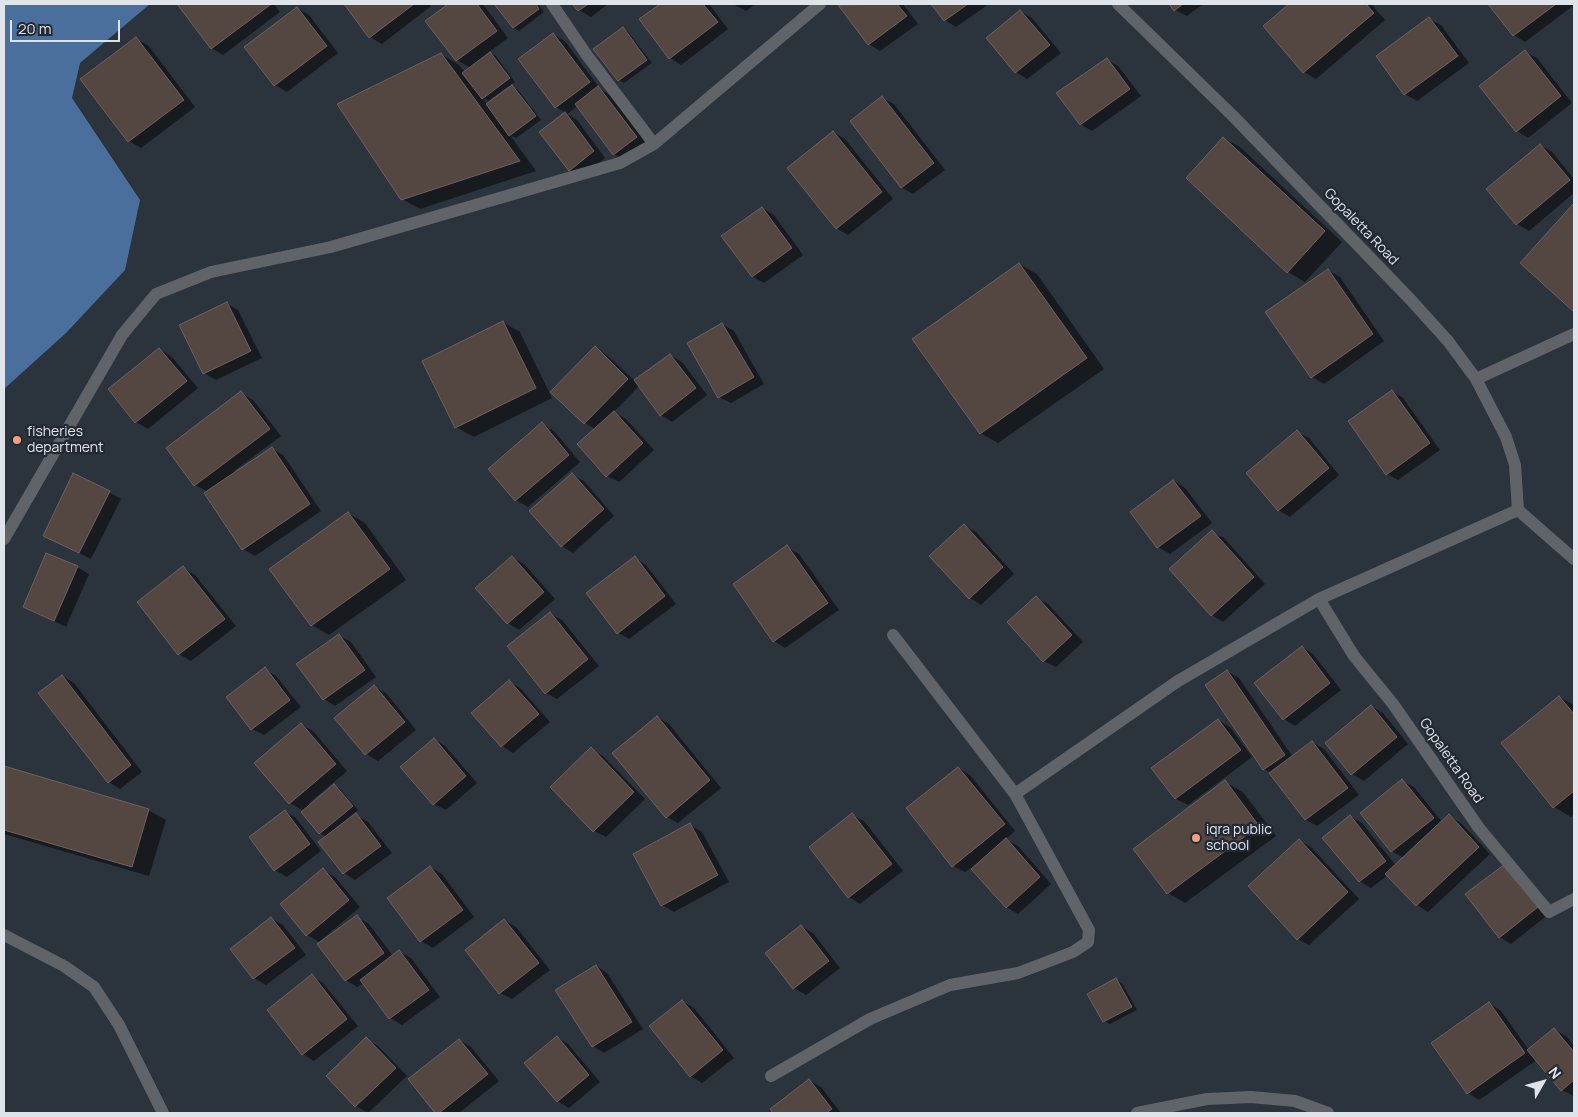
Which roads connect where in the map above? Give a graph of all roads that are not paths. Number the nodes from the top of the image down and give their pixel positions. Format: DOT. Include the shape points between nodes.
graph roads {
  1 [pos="552,4"];
  2 [pos="820,4"];
  3 [pos="1118,4"];
  4 [pos="654,144"];
  5 [pos="1574,334"];
  6 [pos="1476,379"];
  7 [pos="1518,510"];
  8 [pos="4,539"];
  9 [pos="1574,560"];
  10 [pos="1319,599"];
  11 [pos="893,635"];
  12 [pos="1015,794"];
  13 [pos="1574,899"];
  14 [pos="4,935"];
  15 [pos="771,1076"];
  16 [pos="163,1113"];
  17 [pos="1137,1113"];
  18 [pos="1328,1113"];
  1 -- 4 [label="street"];
  2 -- 4 [label="street"];
  3 -- 6 [label="street, Gopaletta Road" via="1233,116 1410,299 1448,341"];
  4 -- 8 [label="street" via="620,163 567,180 332,247 211,272 156,294 122,335"];
  5 -- 6 [label="street"];
  6 -- 7 [label="street, Gopaletta Road" via="1506,437 1515,465"];
  7 -- 9 [label="street"];
  7 -- 10 [label="street"];
  10 -- 12 [label="street" via="1178,681"];
  10 -- 13 [label="street, Gopaletta Road" via="1354,656 1393,704 1479,828 1549,912"];
  11 -- 12 [label="street"];
  12 -- 15 [label="street" via="1089,930 1088,942 1073,952 1018,974 950,986 870,1020"];
  14 -- 16 [label="street" via="64,966 94,987 119,1025"];
  17 -- 18 [label="street" via="1207,1099 1251,1097 1294,1101"];
}
